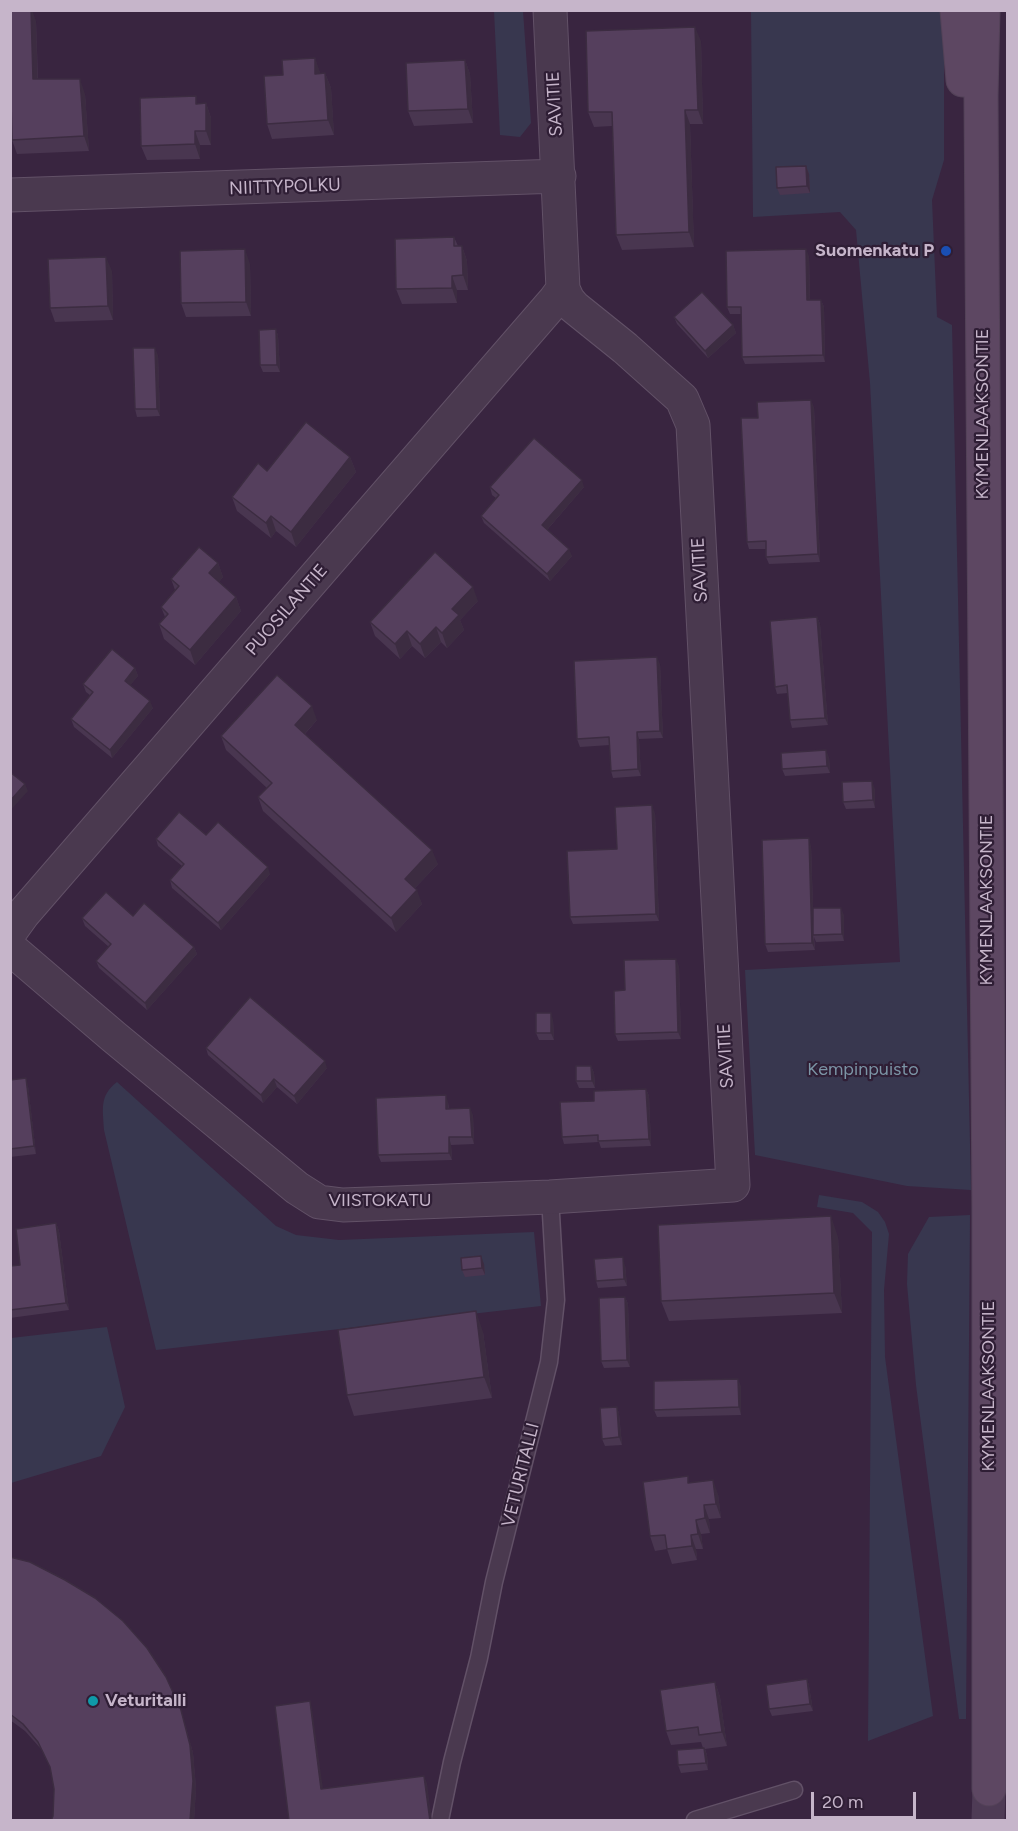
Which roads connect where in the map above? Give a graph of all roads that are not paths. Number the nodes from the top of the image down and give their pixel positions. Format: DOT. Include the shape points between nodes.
graph roads {
  1 [pos="550,10"];
  2 [pos="957,10"];
  3 [pos="983,10"];
  4 [pos="559,176"];
  5 [pos="982,177"];
  6 [pos="10,195"];
  7 [pos="563,289"];
  8 [pos="10,932"];
  9 [pos="10,948"];
  10 [pos="733,1185"];
  11 [pos="550,1197"];
  12 [pos="989,1789"];
  13 [pos="794,1790"];
  14 [pos="440,1821"];
  15 [pos="695,1821"];
  1 -- 4 [label="street, SAVITIE"];
  2 -- 5 [label="main road" via="965,103"];
  3 -- 5 [label="main road, KYMENLAAKSONTIE"];
  4 -- 6 [label="street, NIITTYPOLKU"];
  4 -- 7 [label="street, SAVITIE"];
  5 -- 12 [label="main road, KYMENLAAKSONTIE"];
  7 -- 8 [label="street, PUOSILANTIE"];
  7 -- 10 [label="street, SAVITIE" via="574,307 682,399 693,425"];
  9 -- 11 [label="street, VIISTOKATU" via="288,1181 319,1202 343,1205"];
  10 -- 11 [label="street, VIISTOKATU"];
  11 -- 14 [label="lane, VETURITALLI" via="556,1300 549,1362"];
  13 -- 15 [label="lane"];
}
